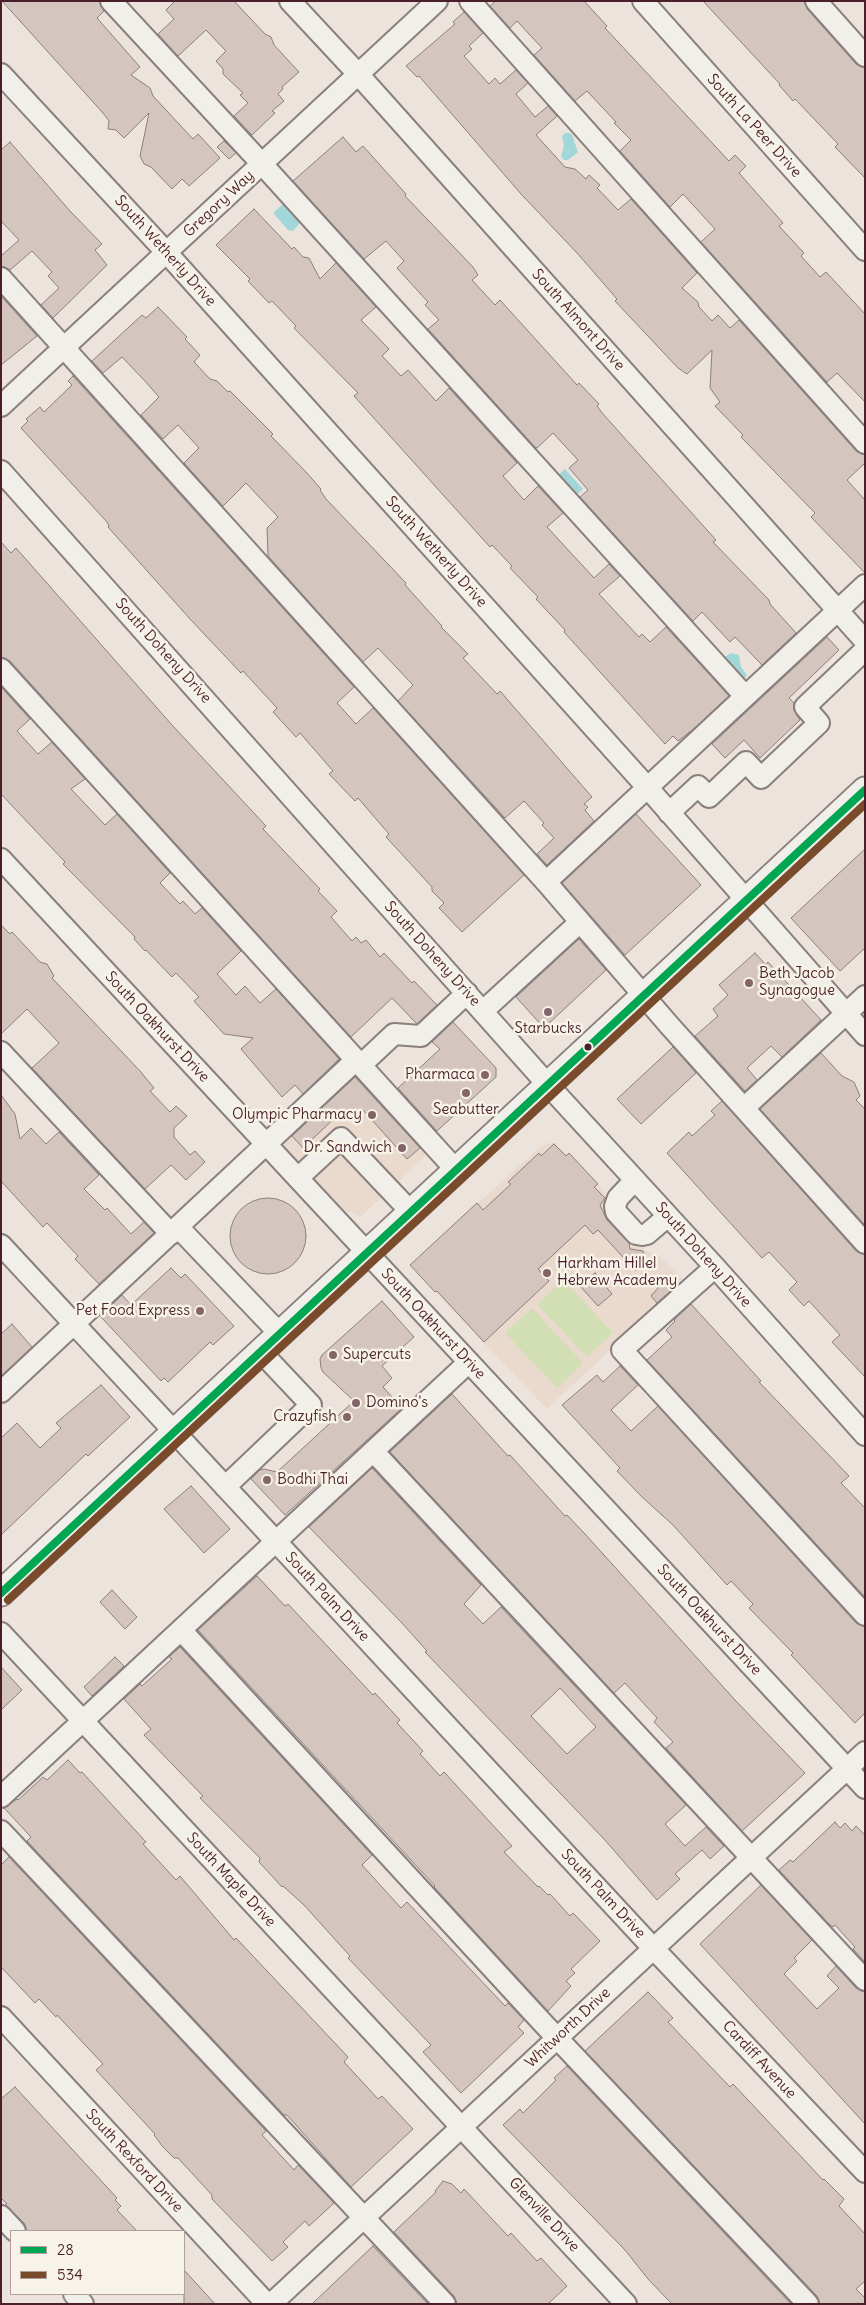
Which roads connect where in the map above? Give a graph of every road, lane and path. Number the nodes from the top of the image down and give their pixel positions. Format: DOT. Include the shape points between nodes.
graph roads {
  1 [pos="111,1"];
  2 [pos="290,1"];
  3 [pos="436,1"];
  4 [pos="470,1"];
  5 [pos="643,1"];
  6 [pos="816,1"];
  7 [pos="865,56"];
  8 [pos="1,74"];
  9 [pos="358,74"];
  10 [pos="262,164"];
  11 [pos="865,250"];
  12 [pos="166,252"];
  13 [pos="1,278"];
  14 [pos="65,347"];
  15 [pos="1,406"];
  16 [pos="865,443"];
  17 [pos="1,471"];
  18 [pos="865,585"];
  19 [pos="838,610"];
  20 [pos="865,641"];
  21 [pos="865,650"];
  22 [pos="1,669"];
  23 [pos="745,696"];
  24 [pos="647,787"];
  25 [pos="865,790"];
  26 [pos="669,813"];
  27 [pos="1,859"];
  28 [pos="546,882"];
  29 [pos="746,901"];
  30 [pos="580,922"];
  31 [pos="467,993"];
  32 [pos="644,996"];
  33 [pos="865,996"];
  34 [pos="483,1011"];
  35 [pos="846,1014"];
  36 [pos="865,1035"];
  37 [pos="1,1052"];
  38 [pos="358,1062"];
  39 [pos="548,1085"];
  40 [pos="744,1108"];
  41 [pos="266,1144"];
  42 [pos="456,1170"];
  43 [pos="298,1178"];
  44 [pos="635,1180"];
  45 [pos="411,1212"];
  46 [pos="668,1216"];
  47 [pos="174,1231"];
  48 [pos="865,1243"];
  49 [pos="1,1245"];
  50 [pos="367,1253"];
  51 [pos="715,1267"];
  52 [pos="74,1324"];
  53 [pos="280,1334"];
  54 [pos="261,1352"];
  55 [pos="469,1362"];
  56 [pos="1,1392"];
  57 [pos="174,1432"];
  58 [pos="865,1435"];
  59 [pos="374,1451"];
  60 [pos="225,1487"];
  61 [pos="276,1542"];
  62 [pos="1,1594"];
  63 [pos="865,1615"];
  64 [pos="181,1630"];
  65 [pos="1,1633"];
  66 [pos="83,1721"];
  67 [pos="865,1752"];
  68 [pos="846,1769"];
  69 [pos="865,1788"];
  70 [pos="1,1797"];
  71 [pos="1,1831"];
  72 [pos="751,1857"];
  73 [pos="653,1948"];
  74 [pos="865,1980"];
  75 [pos="1,2017"];
  76 [pos="557,2038"];
  77 [pos="461,2127"];
  78 [pos="865,2172"];
  79 [pos="1,2216"];
  80 [pos="364,2218"];
  81 [pos="14,2230"];
  82 [pos="267,2304"];
  83 [pos="271,2304"];
  84 [pos="445,2304"];
  85 [pos="626,2304"];
  86 [pos="808,2304"];
  1 -- 10 [label="street"];
  2 -- 9 [label="street, South Almont Drive"];
  3 -- 9 [label="street, Gregory Way"];
  4 -- 16 [label="street"];
  5 -- 11 [label="street, South La Peer Drive"];
  6 -- 7 [label="street"];
  8 -- 12 [label="street, South Wetherly Drive"];
  9 -- 10 [label="street, Gregory Way"];
  9 -- 19 [label="street, South Almont Drive"];
  10 -- 12 [label="street, Gregory Way"];
  10 -- 23 [label="street"];
  12 -- 14 [label="street, Gregory Way"];
  12 -- 24 [label="street, South Wetherly Drive"];
  13 -- 14 [label="street"];
  14 -- 15 [label="street, Gregory Way"];
  14 -- 28 [label="street"];
  17 -- 31 [label="street, South Doheny Drive"];
  18 -- 19 [label="street"];
  19 -- 20 [label="street, South Almont Drive"];
  19 -- 23 [label="street"];
  21 -- 26 [label="street" via="804,707 819,723 761,778 746,762 709,797 698,786"];
  22 -- 38 [label="street"];
  23 -- 24 [label="street"];
  24 -- 26 [label="street, South Wetherly Drive"];
  24 -- 28 [label="street"];
  25 -- 29 [label="main road"];
  26 -- 29 [label="street, South Wetherly Drive"];
  27 -- 41 [label="street, South Oakhurst Drive"];
  28 -- 30 [label="street"];
  29 -- 32 [label="main road"];
  29 -- 35 [label="street, South Wetherly Drive"];
  30 -- 32 [label="street"];
  30 -- 34 [label="street"];
  31 -- 34 [label="street, South Doheny Drive"];
  31 -- 38 [label="street" via="421,1036 394,1034"];
  32 -- 39 [label="main road"];
  32 -- 40 [label="street"];
  33 -- 35 [label="street"];
  34 -- 39 [label="street, South Doheny Drive"];
  35 -- 36 [label="street, South Wetherly Drive"];
  35 -- 40 [label="street"];
  37 -- 47 [label="street"];
  38 -- 41 [label="street"];
  38 -- 42 [label="street"];
  39 -- 42 [label="main road"];
  39 -- 44 [label="street, South Doheny Drive"];
  40 -- 48 [label="street"];
  41 -- 43 [label="street, South Oakhurst Drive"];
  41 -- 47 [label="street"];
  42 -- 45 [label="main road"];
  43 -- 45 [label="street" via="341,1138"];
  43 -- 50 [label="street, South Oakhurst Drive"];
  44 -- 46 [label="street, South Doheny Drive"];
  44 -- 46 [label="street" via="615,1206 616,1212 636,1234 647,1234"];
  45 -- 50 [label="main road"];
  46 -- 51 [label="street, South Doheny Drive"];
  47 -- 52 [label="street"];
  47 -- 53 [label="street"];
  49 -- 52 [label="street, South Palm Drive"];
  50 -- 53 [label="main road"];
  50 -- 55 [label="street, South Oakhurst Drive"];
  51 -- 58 [label="street, South Doheny Drive"];
  51 -- 63 [label="street" via="622,1350"];
  52 -- 56 [label="street"];
  52 -- 57 [label="street, South Palm Drive"];
  53 -- 54 [label="main road"];
  54 -- 57 [label="main road"];
  54 -- 60 [label="street" via="311,1405"];
  55 -- 59 [label="street"];
  55 -- 68 [label="street, South Oakhurst Drive"];
  57 -- 60 [label="street, South Palm Drive"];
  57 -- 62 [label="main road"];
  59 -- 61 [label="street"];
  59 -- 72 [label="street"];
  60 -- 61 [label="street, South Palm Drive"];
  61 -- 64 [label="street"];
  61 -- 73 [label="street, South Palm Drive"];
  64 -- 66 [label="street"];
  64 -- 76 [label="street"];
  65 -- 66 [label="street, South Maple Drive"];
  66 -- 70 [label="street"];
  66 -- 77 [label="street, South Maple Drive"];
  67 -- 68 [label="street, Whitworth Drive"];
  68 -- 69 [label="street, South Oakhurst Drive"];
  68 -- 72 [label="street, Whitworth Drive"];
  71 -- 80 [label="street"];
  72 -- 73 [label="street, Whitworth Drive"];
  72 -- 74 [label="street"];
  73 -- 76 [label="street, Whitworth Drive"];
  73 -- 78 [label="street, Cardiff Avenue"];
  75 -- 82 [label="street, South Rexford Drive"];
  76 -- 77 [label="street, Whitworth Drive"];
  76 -- 86 [label="street"];
  77 -- 80 [label="street, Whitworth Drive"];
  77 -- 85 [label="street, Glenville Drive"];
  79 -- 81 [label="street"];
  80 -- 83 [label="street, Whitworth Drive"];
  80 -- 84 [label="street"];
}
